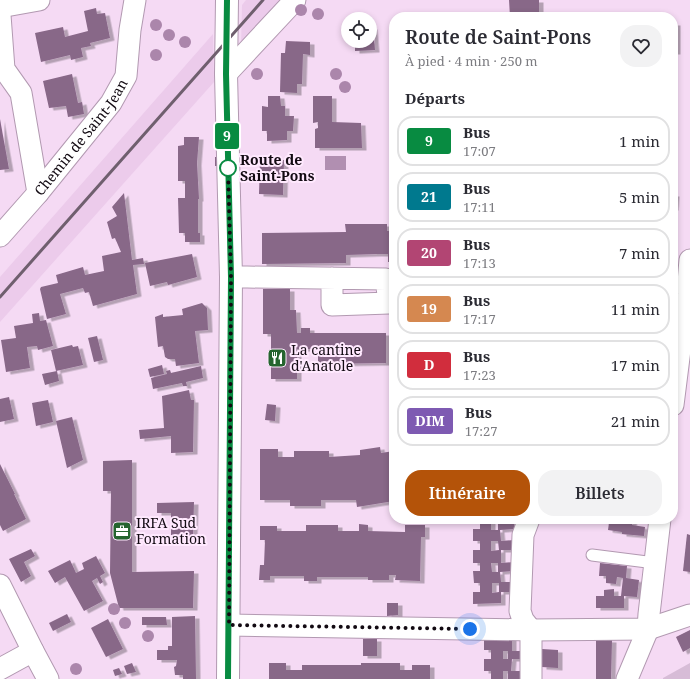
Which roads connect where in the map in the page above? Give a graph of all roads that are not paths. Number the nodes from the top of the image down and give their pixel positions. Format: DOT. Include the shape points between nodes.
graph roads {
  1 [pos="39,0"];
  2 [pos="135,0"];
  3 [pos="227,0"];
  4 [pos="295,0"];
  5 [pos="0,7"];
  6 [pos="0,15"];
  7 [pos="2,70"];
  8 [pos="226,74"];
  9 [pos="38,193"];
  10 [pos="0,236"];
  11 [pos="690,260"];
  12 [pos="231,277"];
  13 [pos="332,278"];
  14 [pos="678,362"];
  15 [pos="527,524"];
  16 [pos="659,524"];
  17 [pos="592,555"];
  18 [pos="655,562"];
  19 [pos="0,585"];
  20 [pos="690,615"];
  21 [pos="229,625"];
  22 [pos="648,629"];
  23 [pos="531,630"];
  24 [pos="33,651"];
  25 [pos="0,669"];
  26 [pos="48,679"];
  27 [pos="228,679"];
  28 [pos="531,679"];
  29 [pos="627,679"];
  1 -- 5 [label="street"];
  2 -- 9 [label="street, Chemin de Saint-Jean" via="126,76 110,103"];
  3 -- 8 [label="main road"];
  4 -- 8 [label="street"];
  6 -- 7 [label="street"];
  7 -- 9 [label="street" via="21,93"];
  8 -- 12 [label="main road"];
  9 -- 10 [label="street, Chemin de Saint-Jean"];
  11 -- 14 [label="street"];
  12 -- 13 [label="street"];
  12 -- 21 [label="main road"];
  15 -- 23 [label="street" via="523,535 520,611"];
  16 -- 18 [label="street"];
  17 -- 18 [label="lane"];
  18 -- 22 [label="street"];
  19 -- 24 [label="street"];
  20 -- 22 [label="street"];
  21 -- 23 [label="street"];
  21 -- 27 [label="main road"];
  22 -- 23 [label="street"];
  22 -- 29 [label="street"];
  23 -- 28 [label="street"];
  24 -- 25 [label="street"];
  24 -- 26 [label="street"];
}
